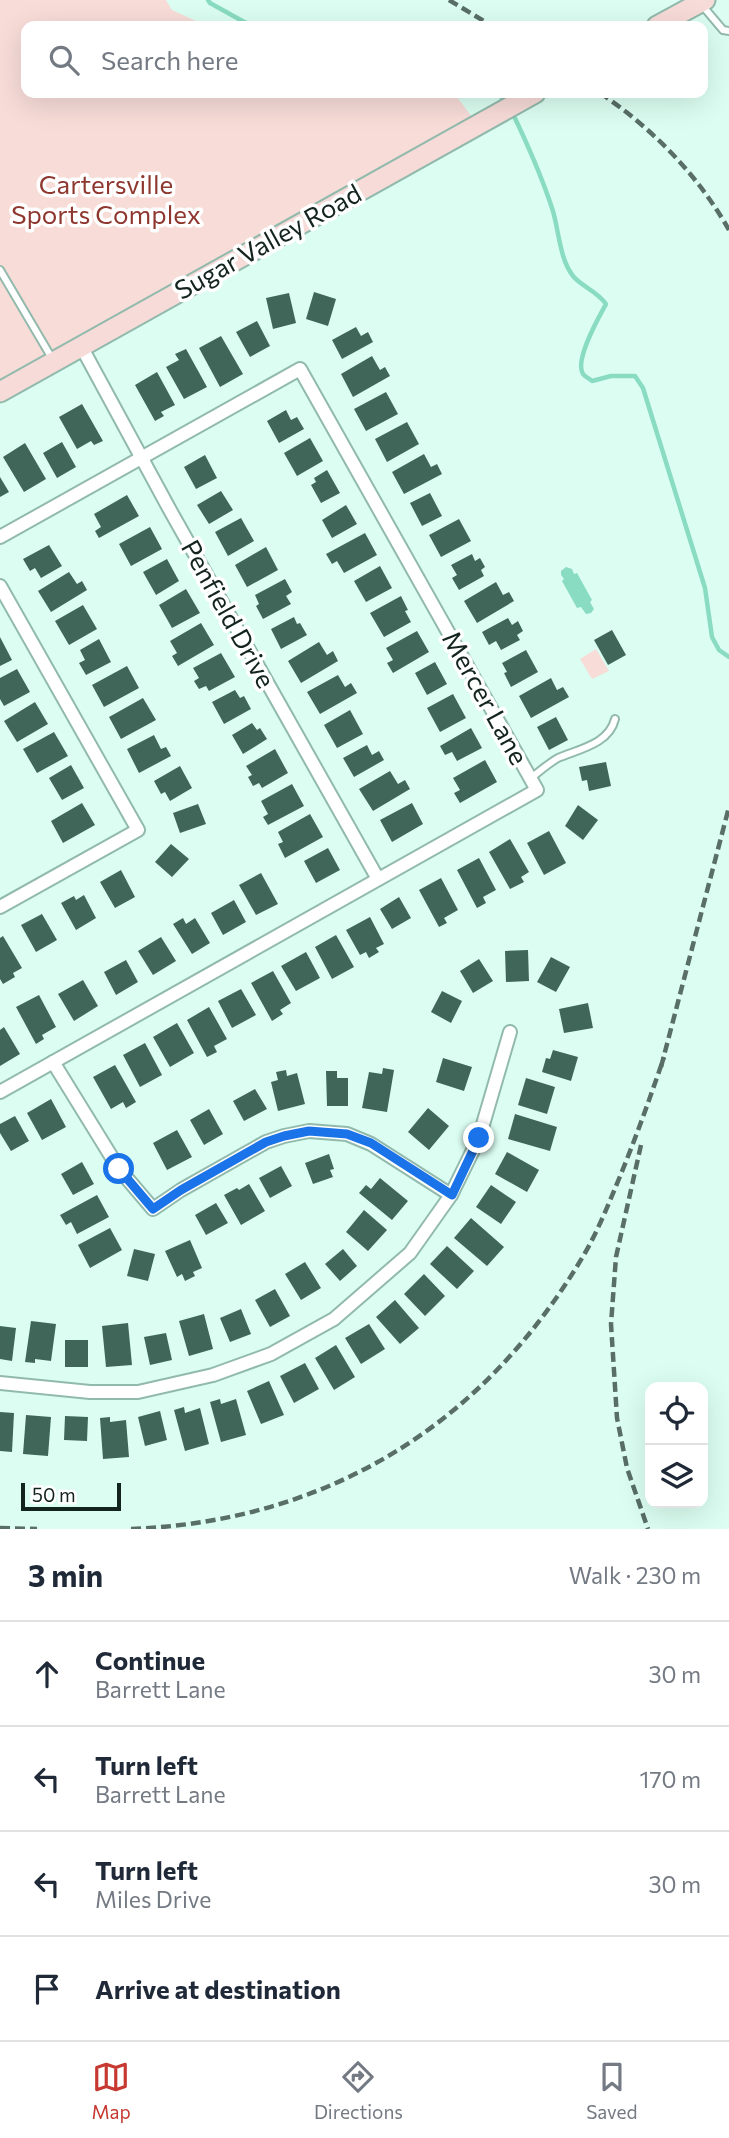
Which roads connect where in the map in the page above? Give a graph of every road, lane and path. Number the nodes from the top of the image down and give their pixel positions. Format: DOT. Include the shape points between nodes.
graph roads {
  1 [pos="702,1"];
  2 [pos="666,21"];
  3 [pos="729,31"];
  4 [pos="527,98"];
  5 [pos="0,270"];
  6 [pos="81,346"];
  7 [pos="54,361"];
  8 [pos="0,392"];
  9 [pos="142,458"];
  10 [pos="0,537"];
  11 [pos="0,586"];
  12 [pos="615,719"];
  13 [pos="531,779"];
  14 [pos="378,879"];
  15 [pos="0,907"];
  16 [pos="510,1032"];
  17 [pos="53,1062"];
  18 [pos="0,1092"];
  19 [pos="452,1195"];
  20 [pos="0,1383"];
  1 -- 2 [label="street"];
  1 -- 3 [label="lane" via="723,30"];
  4 -- 6 [label="street, Sugar Valley Road"];
  5 -- 7 [label="lane"];
  6 -- 7 [label="street, Sugar Valley Road"];
  6 -- 9 [label="street, Penfield Drive"];
  7 -- 8 [label="street, Sugar Valley Road"];
  9 -- 10 [label="street, Mercer Lane"];
  9 -- 13 [label="street, Mercer Lane" via="300,369"];
  9 -- 14 [label="street, Penfield Drive"];
  11 -- 15 [label="street" via="138,830"];
  12 -- 13 [label="lane" via="603,738 558,758"];
  13 -- 14 [label="street, Mercer Lane" via="537,790"];
  14 -- 17 [label="street, Mercer Lane"];
  16 -- 19 [label="street" via="479,1138"];
  17 -- 18 [label="street, Mercer Lane"];
  17 -- 19 [label="street" via="119,1169 153,1209 266,1142 309,1131 347,1134 371,1143"];
  19 -- 20 [label="street" via="410,1253 334,1319 271,1354 213,1375 138,1392"];
}
